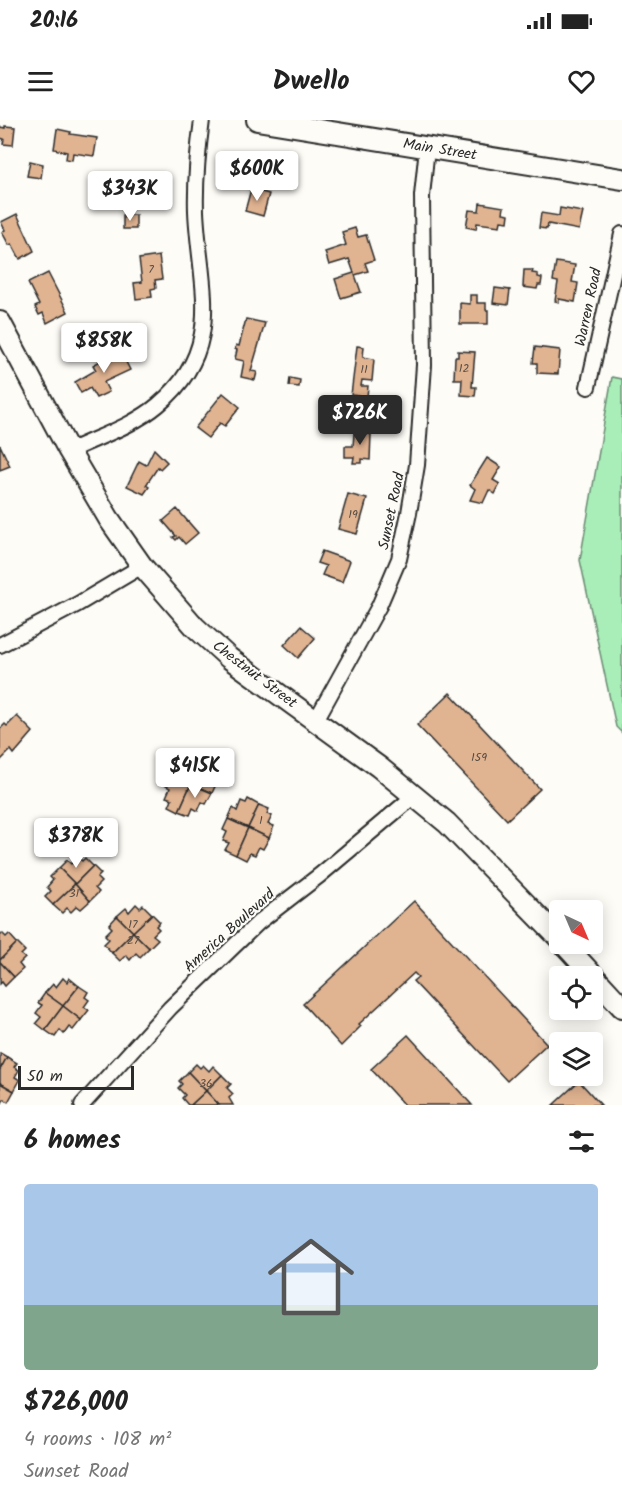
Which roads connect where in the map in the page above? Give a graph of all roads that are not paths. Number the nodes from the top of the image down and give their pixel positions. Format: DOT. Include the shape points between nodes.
graph roads {
  1 [pos="202,120"];
  2 [pos="257,120"];
  3 [pos="426,147"];
  4 [pos="622,179"];
  5 [pos="622,234"];
  6 [pos="0,322"];
  7 [pos="588,387"];
  8 [pos="69,451"];
  9 [pos="142,566"];
  10 [pos="0,645"];
  11 [pos="316,720"];
  12 [pos="414,796"];
  13 [pos="549,928"];
  14 [pos="573,954"];
  15 [pos="622,1007"];
  16 [pos="82,1105"];
  1 -- 8 [label="street" via="196,211 205,321 195,358 158,405"];
  2 -- 3 [label="main road, Main Street"];
  3 -- 4 [label="main road, Main Street"];
  3 -- 11 [label="street, Sunset Road" via="422,196 424,365 419,453 409,513 399,559 379,606"];
  5 -- 7 [label="street, Warren Road"];
  6 -- 8 [label="main road, Chestnut Street"];
  8 -- 9 [label="main road, Chestnut Street"];
  9 -- 10 [label="street"];
  9 -- 11 [label="main road, Chestnut Street" via="195,627 229,658"];
  11 -- 12 [label="main road, Chestnut Street"];
  12 -- 13 [label="main road, Chestnut Street" via="447,823"];
  12 -- 16 [label="street, America Boulevard" via="259,922 170,1008"];
  14 -- 15 [label="main road"];
}
